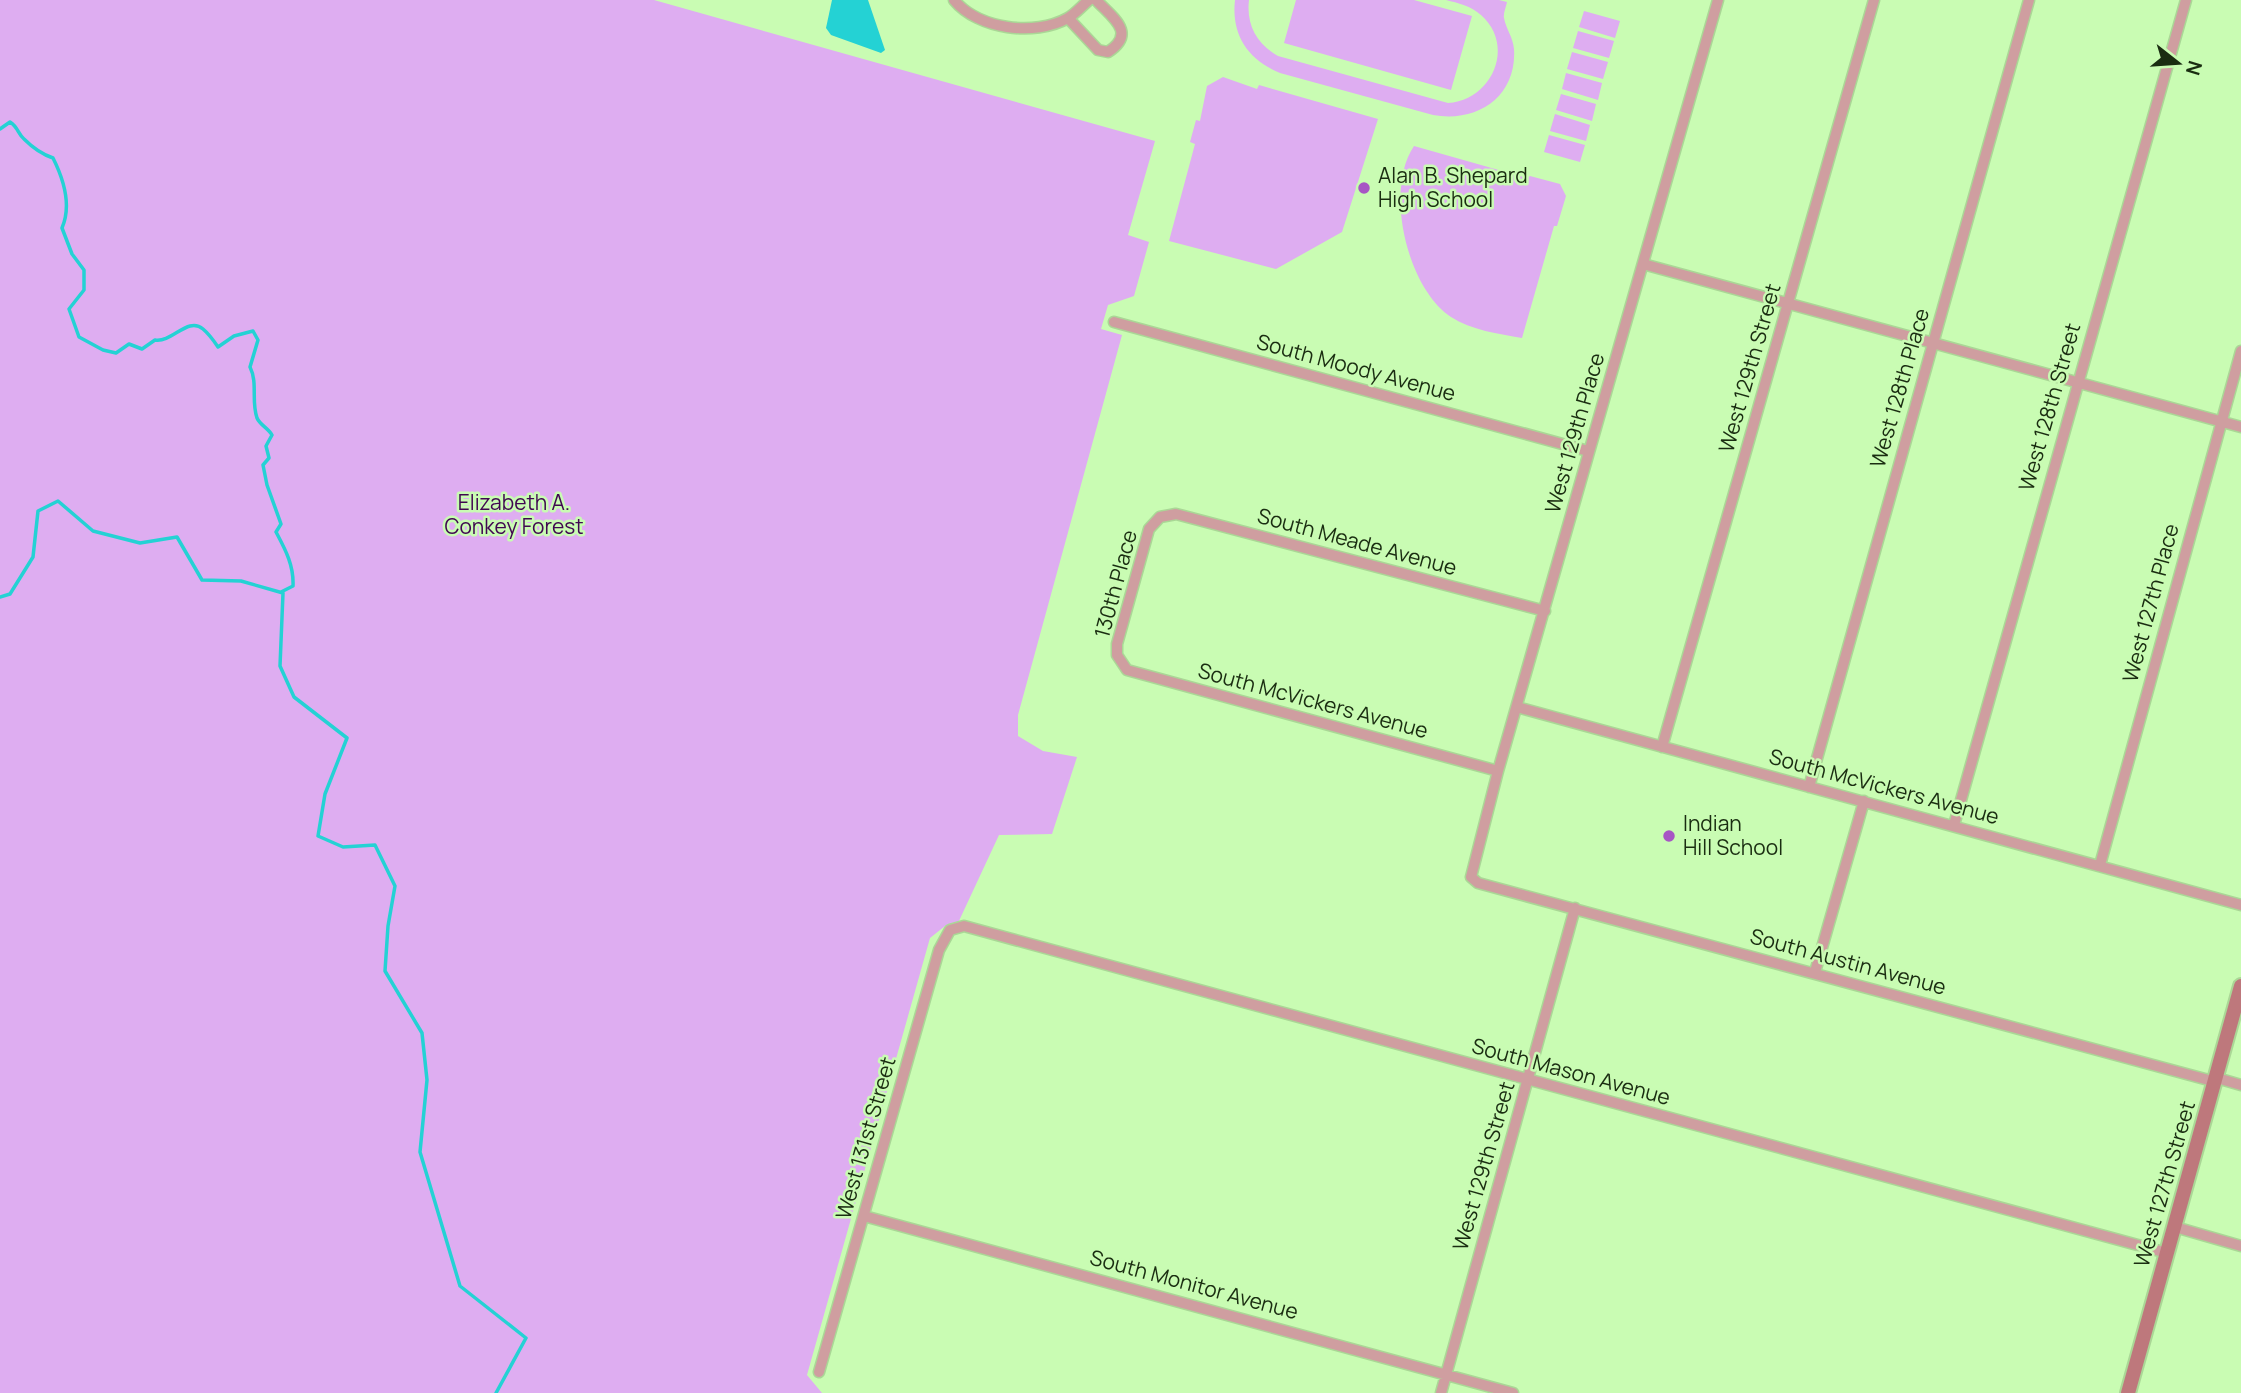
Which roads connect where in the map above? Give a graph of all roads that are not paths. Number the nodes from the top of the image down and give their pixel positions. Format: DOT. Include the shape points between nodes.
graph roads {
  1 [pos="954,0"];
  2 [pos="1089,0"];
  3 [pos="1096,0"];
  4 [pos="1718,0"];
  5 [pos="1874,0"];
  6 [pos="2029,0"];
  7 [pos="2186,0"];
  8 [pos="1068,18"];
  9 [pos="1643,264"];
  10 [pos="1788,304"];
  11 [pos="1114,322"];
  12 [pos="1933,343"];
  13 [pos="2241,351"];
  14 [pos="2077,383"];
  15 [pos="2221,422"];
  16 [pos="2241,427"];
  17 [pos="1588,451"];
  18 [pos="1160,517"];
  19 [pos="1545,611"];
  20 [pos="1122,663"];
  21 [pos="1517,707"];
  22 [pos="1662,747"];
  23 [pos="1498,771"];
  24 [pos="1809,787"];
  25 [pos="1864,802"];
  26 [pos="1954,825"];
  27 [pos="2100,865"];
  28 [pos="1471,877"];
  29 [pos="2241,905"];
  30 [pos="1575,908"];
  31 [pos="964,926"];
  32 [pos="1815,972"];
  33 [pos="2241,986"];
  34 [pos="2217,1080"];
  35 [pos="1527,1081"];
  36 [pos="2241,1085"];
  37 [pos="864,1216"];
  38 [pos="2175,1227"];
  39 [pos="2241,1246"];
  40 [pos="2167,1253"];
  41 [pos="819,1372"];
  42 [pos="1446,1375"];
  43 [pos="1441,1393"];
  44 [pos="1513,1393"];
  45 [pos="2128,1393"];
  1 -- 8 [label="street" via="984,22 1009,27 1031,28"];
  2 -- 8 [label="street"];
  3 -- 8 [label="street" via="1120,26 1122,37 1108,52 1098,50"];
  4 -- 9 [label="street, West 129th Place"];
  5 -- 10 [label="street, West 129th Street"];
  6 -- 12 [label="street, West 128th Place"];
  7 -- 14 [label="street, West 128th Street"];
  9 -- 10 [label="street"];
  9 -- 17 [label="street, West 129th Place"];
  10 -- 12 [label="street"];
  10 -- 22 [label="street, West 129th Street"];
  11 -- 17 [label="street, South Moody Avenue"];
  12 -- 14 [label="street"];
  12 -- 24 [label="street, West 128th Place"];
  13 -- 15 [label="street, West 127th Place"];
  14 -- 15 [label="street"];
  14 -- 26 [label="street, West 128th Street"];
  15 -- 16 [label="street"];
  15 -- 27 [label="street, West 127th Place"];
  17 -- 19 [label="street, West 129th Place"];
  18 -- 19 [label="street, South Meade Avenue" via="1176,514"];
  18 -- 20 [label="street, 130th Place" via="1149,529 1117,644"];
  19 -- 21 [label="street, West 129th Place"];
  20 -- 23 [label="street, South McVickers Avenue" via="1135,673"];
  21 -- 22 [label="street, South McVickers Avenue"];
  21 -- 23 [label="street, West 129th Place"];
  22 -- 24 [label="street, South McVickers Avenue"];
  23 -- 28 [label="street, West 129th Place"];
  24 -- 25 [label="street, South McVickers Avenue"];
  25 -- 26 [label="street, South McVickers Avenue"];
  25 -- 32 [label="street"];
  26 -- 27 [label="street, South McVickers Avenue"];
  27 -- 29 [label="street, South McVickers Avenue"];
  28 -- 30 [label="street, South Austin Avenue" via="1478,883"];
  30 -- 32 [label="street, South Austin Avenue"];
  30 -- 35 [label="street, West 129th Street"];
  31 -- 35 [label="street, South Mason Avenue"];
  31 -- 37 [label="street, West 131st Street" via="950,930 939,950"];
  32 -- 34 [label="street, South Austin Avenue"];
  33 -- 34 [label="main road, West 127th Street"];
  34 -- 36 [label="street, South Austin Avenue"];
  34 -- 38 [label="main road, West 127th Street"];
  35 -- 40 [label="street, South Mason Avenue"];
  35 -- 42 [label="street, West 129th Street"];
  37 -- 41 [label="street, West 131st Street"];
  37 -- 42 [label="street, South Monitor Avenue"];
  38 -- 39 [label="street"];
  38 -- 40 [label="main road, West 127th Street"];
  40 -- 45 [label="main road, West 127th Street"];
  42 -- 43 [label="street, West 129th Street"];
  42 -- 44 [label="street, South Monitor Avenue"];
}
